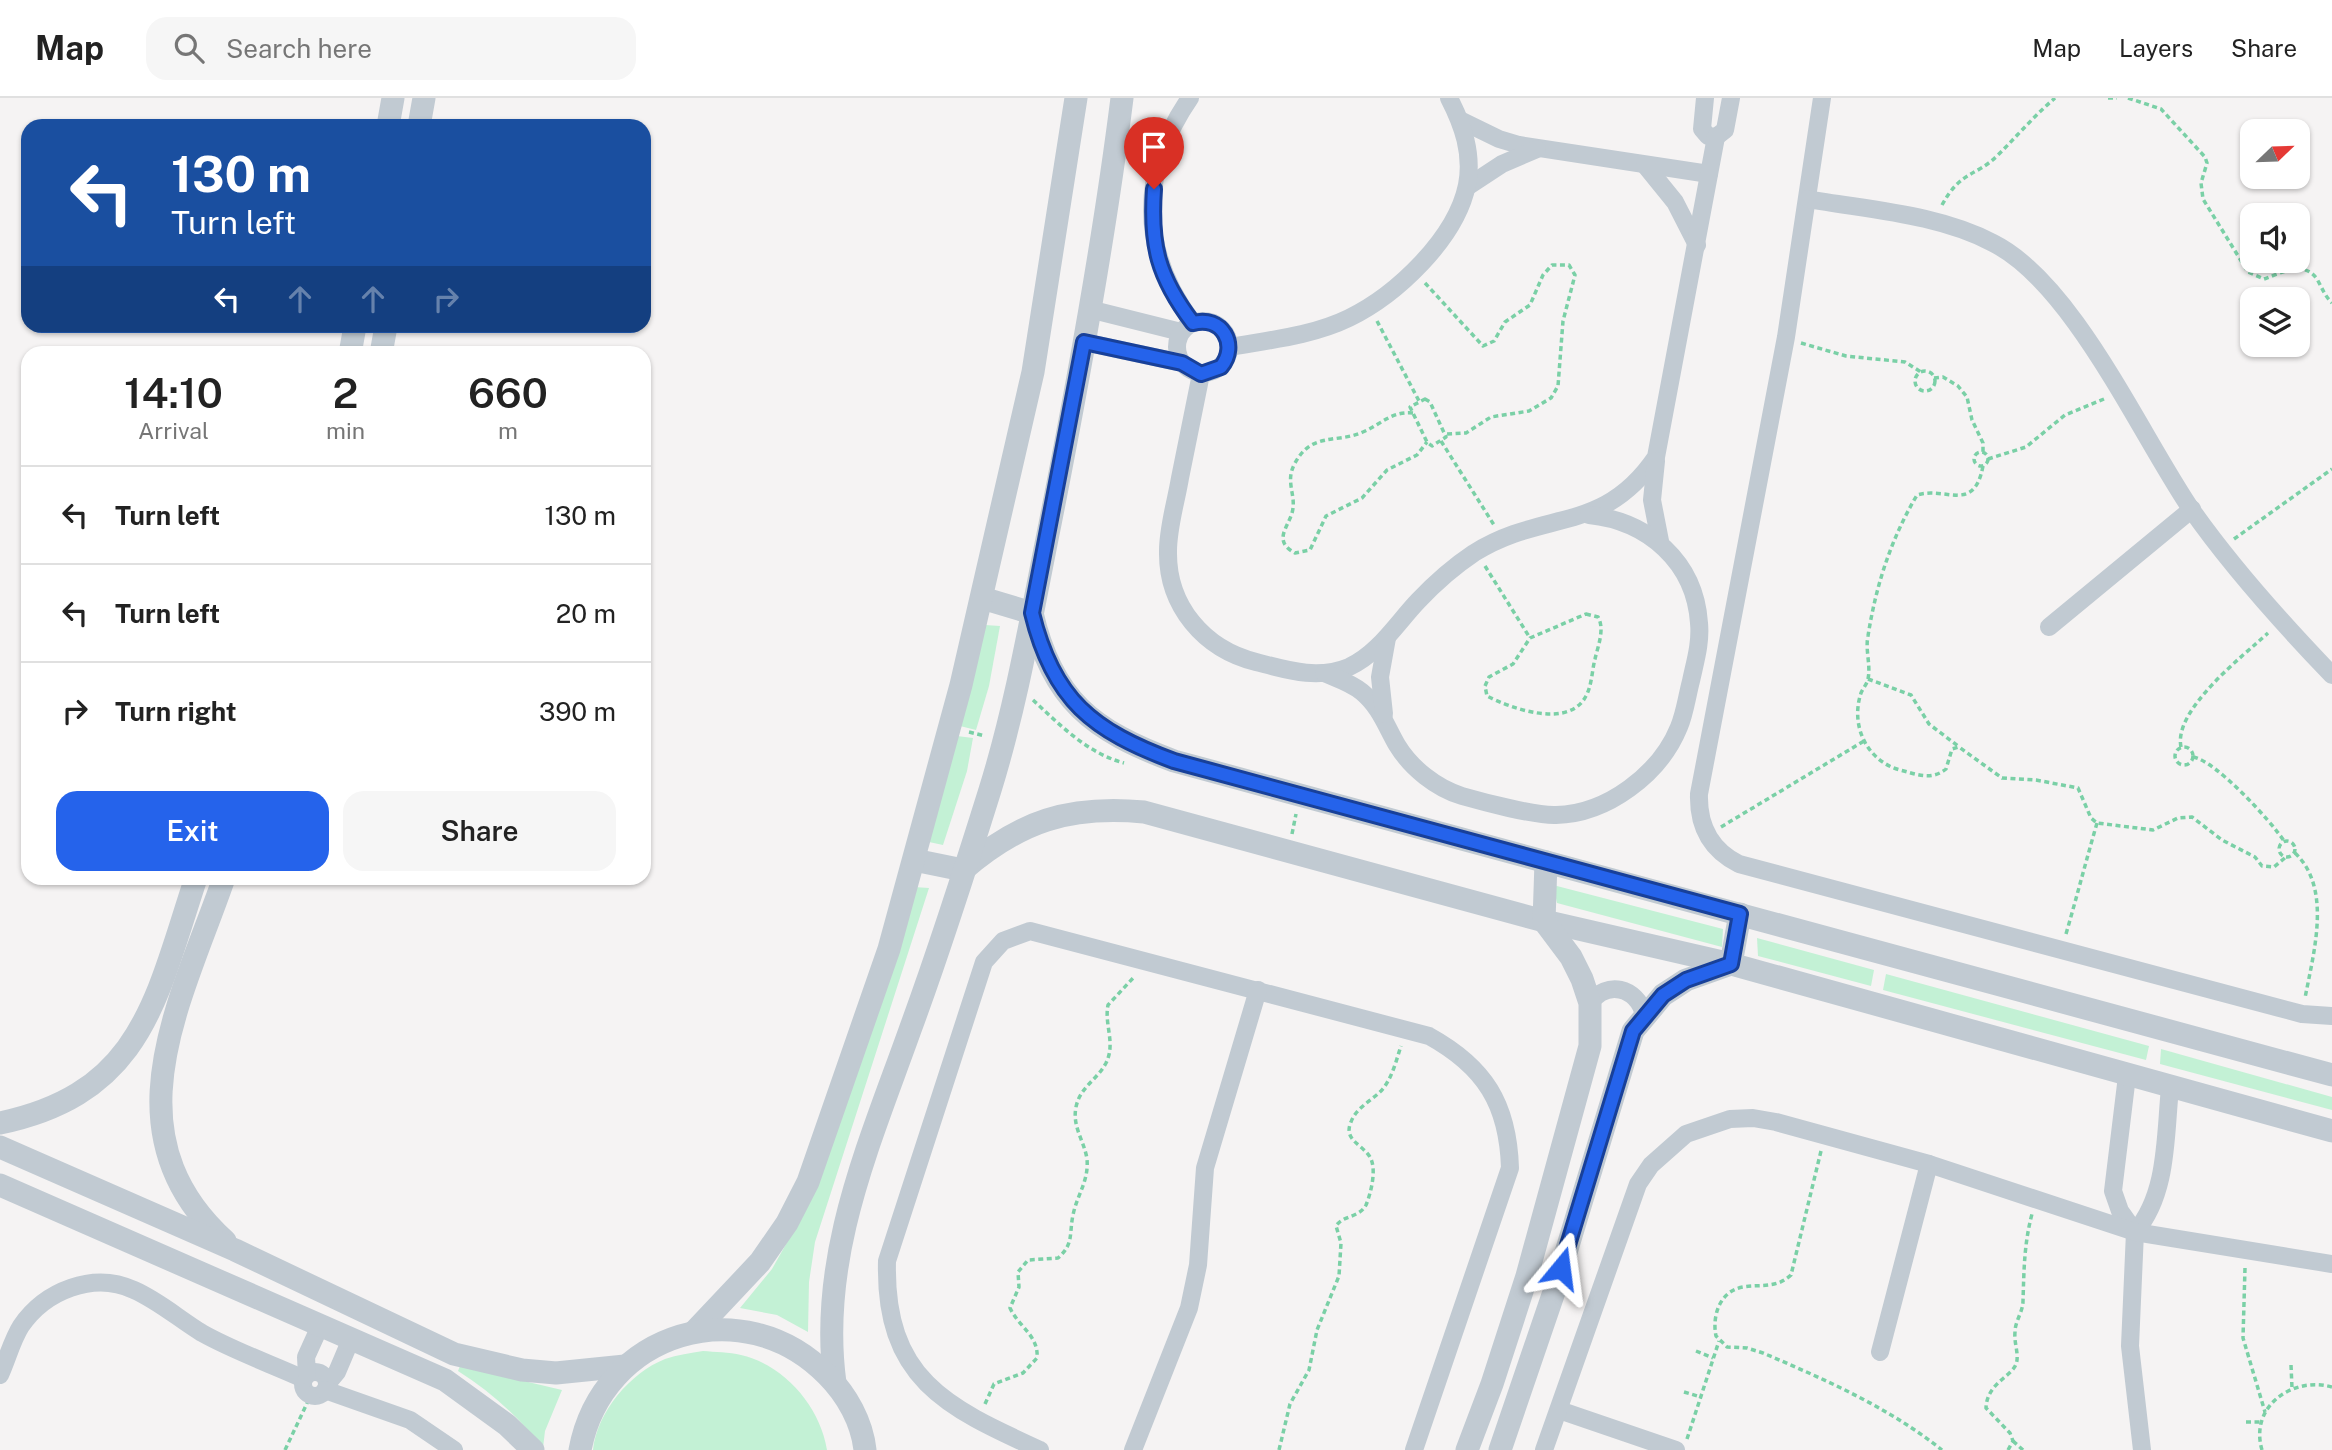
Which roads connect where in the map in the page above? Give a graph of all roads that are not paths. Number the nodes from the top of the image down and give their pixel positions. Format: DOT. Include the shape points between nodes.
graph roads {
  1 [pos="393,98"];
  2 [pos="424,98"];
  3 [pos="1076,98"];
  4 [pos="1122,98"];
  5 [pos="1190,98"];
  6 [pos="1449,98"];
  7 [pos="1705,98"];
  8 [pos="1731,98"];
  9 [pos="1822,98"];
  10 [pos="389,119"];
  11 [pos="420,119"];
  12 [pos="1460,120"];
  13 [pos="1716,137"];
  14 [pos="1541,148"];
  15 [pos="1645,165"];
  16 [pos="1709,174"];
  17 [pos="1467,187"];
  18 [pos="1808,199"];
  19 [pos="1697,246"];
  20 [pos="1089,309"];
  21 [pos="1187,327"];
  22 [pos="1084,342"];
  23 [pos="1230,348"];
  24 [pos="1182,363"];
  25 [pos="1201,374"];
  26 [pos="1656,457"];
  27 [pos="2192,509"];
  28 [pos="1588,514"];
  29 [pos="1660,541"];
  30 [pos="982,598"];
  31 [pos="1032,613"];
  32 [pos="2049,627"];
  33 [pos="1388,634"];
  34 [pos="1324,673"];
  35 [pos="2332,676"];
  36 [pos="1386,721"];
  37 [pos="914,860"];
  38 [pos="1546,862"];
  39 [pos="962,870"];
  40 [pos="194,885"];
  41 [pos="222,885"];
  42 [pos="1740,914"];
  43 [pos="1544,921"];
  44 [pos="1731,964"];
  45 [pos="1258,990"];
  46 [pos="1590,1003"];
  47 [pos="1644,1014"];
  48 [pos="2332,1016"];
  49 [pos="2332,1075"];
  50 [pos="2127,1076"];
  51 [pos="2170,1088"];
  52 [pos="0,1123"];
  53 [pos="2332,1131"];
  54 [pos="0,1147"];
  55 [pos="1929,1164"];
  56 [pos="0,1185"];
  57 [pos="2135,1232"];
  58 [pos="235,1250"];
  59 [pos="2332,1264"];
  60 [pos="320,1326"];
  61 [pos="695,1331"];
  62 [pos="351,1339"];
  63 [pos="1880,1352"];
  64 [pos="625,1366"];
  65 [pos="0,1375"];
  66 [pos="835,1383"];
  67 [pos="315,1385"];
  68 [pos="1559,1410"];
  69 [pos="866,1448"];
  70 [pos="454,1450"];
  71 [pos="533,1450"];
  72 [pos="580,1450"];
  73 [pos="1040,1450"];
  74 [pos="1133,1450"];
  75 [pos="1414,1450"];
  76 [pos="1467,1450"];
  77 [pos="1500,1450"];
  78 [pos="1544,1450"];
  79 [pos="1676,1450"];
  80 [pos="2142,1450"];
  1 -- 10 [label="street"];
  2 -- 11 [label="street"];
  3 -- 30 [label="street" via="1032,372"];
  4 -- 20 [label="street"];
  5 -- 21 [label="street" via="1160,158 1152,226 1157,258"];
  6 -- 12 [label="street"];
  7 -- 13 [label="street" via="1702,129"];
  8 -- 13 [label="street" via="1725,130"];
  9 -- 18 [label="street"];
  12 -- 14 [label="street" via="1499,139"];
  12 -- 17 [label="street" via="1466,142"];
  13 -- 16 [label="street"];
  14 -- 15 [label="street"];
  14 -- 17 [label="street" via="1502,164"];
  15 -- 16 [label="street"];
  15 -- 19 [label="street" via="1675,202"];
  16 -- 19 [label="street"];
  17 -- 23 [label="street" via="1454,218 1415,271 1369,307 1324,328"];
  18 -- 27 [label="street" via="1967,231 1996,244 2045,283"];
  18 -- 48 [label="street" via="1699,794 1707,835 1720,852 1739,864 2302,1014"];
  19 -- 26 [label="street"];
  20 -- 21 [label="street"];
  20 -- 22 [label="street"];
  21 -- 23 [label="street" via="1215,323 1226,333"];
  21 -- 24 [label="street" via="1177,344"];
  22 -- 24 [label="street"];
  22 -- 31 [label="street"];
  23 -- 25 [label="street" via="1221,367"];
  24 -- 25 [label="street"];
  25 -- 34 [label="street" via="1167,550 1175,595 1186,616 1219,648 1297,673"];
  26 -- 28 [label="street" via="1628,492"];
  26 -- 29 [label="street" via="1652,500"];
  27 -- 32 [label="street"];
  27 -- 35 [label="street" via="2281,621"];
  28 -- 29 [label="street" via="1627,522"];
  28 -- 33 [label="street" via="1502,538 1476,552 1436,582"];
  29 -- 36 [label="street" via="1692,591 1699,647 1674,736 1655,765 1619,794 1588,808 1554,815 1461,796 1415,767"];
  30 -- 31 [label="street"];
  30 -- 37 [label="street"];
  31 -- 38 [label="street" via="1040,647 1055,678 1076,706 1102,729 1174,761"];
  31 -- 39 [label="street" via="1003,740"];
  33 -- 34 [label="street" via="1371,653 1349,667"];
  33 -- 36 [label="street" via="1380,677"];
  34 -- 36 [label="street" via="1363,693"];
  37 -- 39 [label="street"];
  37 -- 61 [label="street" via="889,949 808,1182 760,1262"];
  38 -- 42 [label="street"];
  38 -- 43 [label="street"];
  39 -- 43 [label="street" via="1016,831 1057,816 1111,809 1290,843"];
  39 -- 66 [label="street" via="848,1206 836,1255 831,1305"];
  40 -- 52 [label="street" via="151,1014 129,1049 100,1078 67,1101"];
  41 -- 58 [label="street" via="163,1058 159,1094 162,1130 176,1175 208,1226"];
  42 -- 44 [label="street"];
  42 -- 49 [label="street"];
  43 -- 44 [label="street"];
  43 -- 46 [label="street" via="1571,957"];
  44 -- 47 [label="street" via="1686,980"];
  44 -- 50 [label="street"];
  45 -- 73 [label="street" via="1030,931 1003,941 984,962 887,1261 886,1290 899,1344 932,1390 978,1422"];
  45 -- 74 [label="street" via="1205,1168 1198,1265 1189,1308"];
  45 -- 75 [label="street" via="1429,1036 1474,1067 1503,1114 1510,1168"];
  46 -- 47 [label="street" via="1602,991 1621,989 1636,998"];
  46 -- 76 [label="street" via="1590,1046 1573,1110 1527,1276"];
  47 -- 77 [label="street" via="1625,1050 1554,1292"];
  50 -- 51 [label="street"];
  50 -- 57 [label="street" via="2113,1191"];
  51 -- 53 [label="street"];
  51 -- 57 [label="street" via="2156,1196 2149,1215"];
  54 -- 58 [label="street"];
  55 -- 57 [label="street"];
  55 -- 63 [label="street"];
  55 -- 68 [label="street" via="1776,1122 1730,1119 1686,1134 1651,1165 1629,1206"];
  56 -- 60 [label="street"];
  57 -- 59 [label="street"];
  57 -- 80 [label="street" via="2130,1346"];
  58 -- 64 [label="street" via="454,1354 488,1364 556,1373"];
  60 -- 62 [label="street"];
  60 -- 67 [label="street" via="306,1357"];
  61 -- 64 [label="street" via="670,1338"];
  61 -- 66 [label="street" via="734,1330 772,1338 796,1349"];
  62 -- 67 [label="street" via="337,1372"];
  62 -- 71 [label="street" via="445,1380"];
  64 -- 72 [label="street" via="593,1408"];
  65 -- 67 [label="street" via="20,1329 35,1308 56,1293 106,1283 131,1288 202,1333"];
  66 -- 69 [label="street" via="853,1412"];
  67 -- 70 [label="street" via="410,1420"];
  68 -- 78 [label="street"];
  68 -- 79 [label="street"];
}
